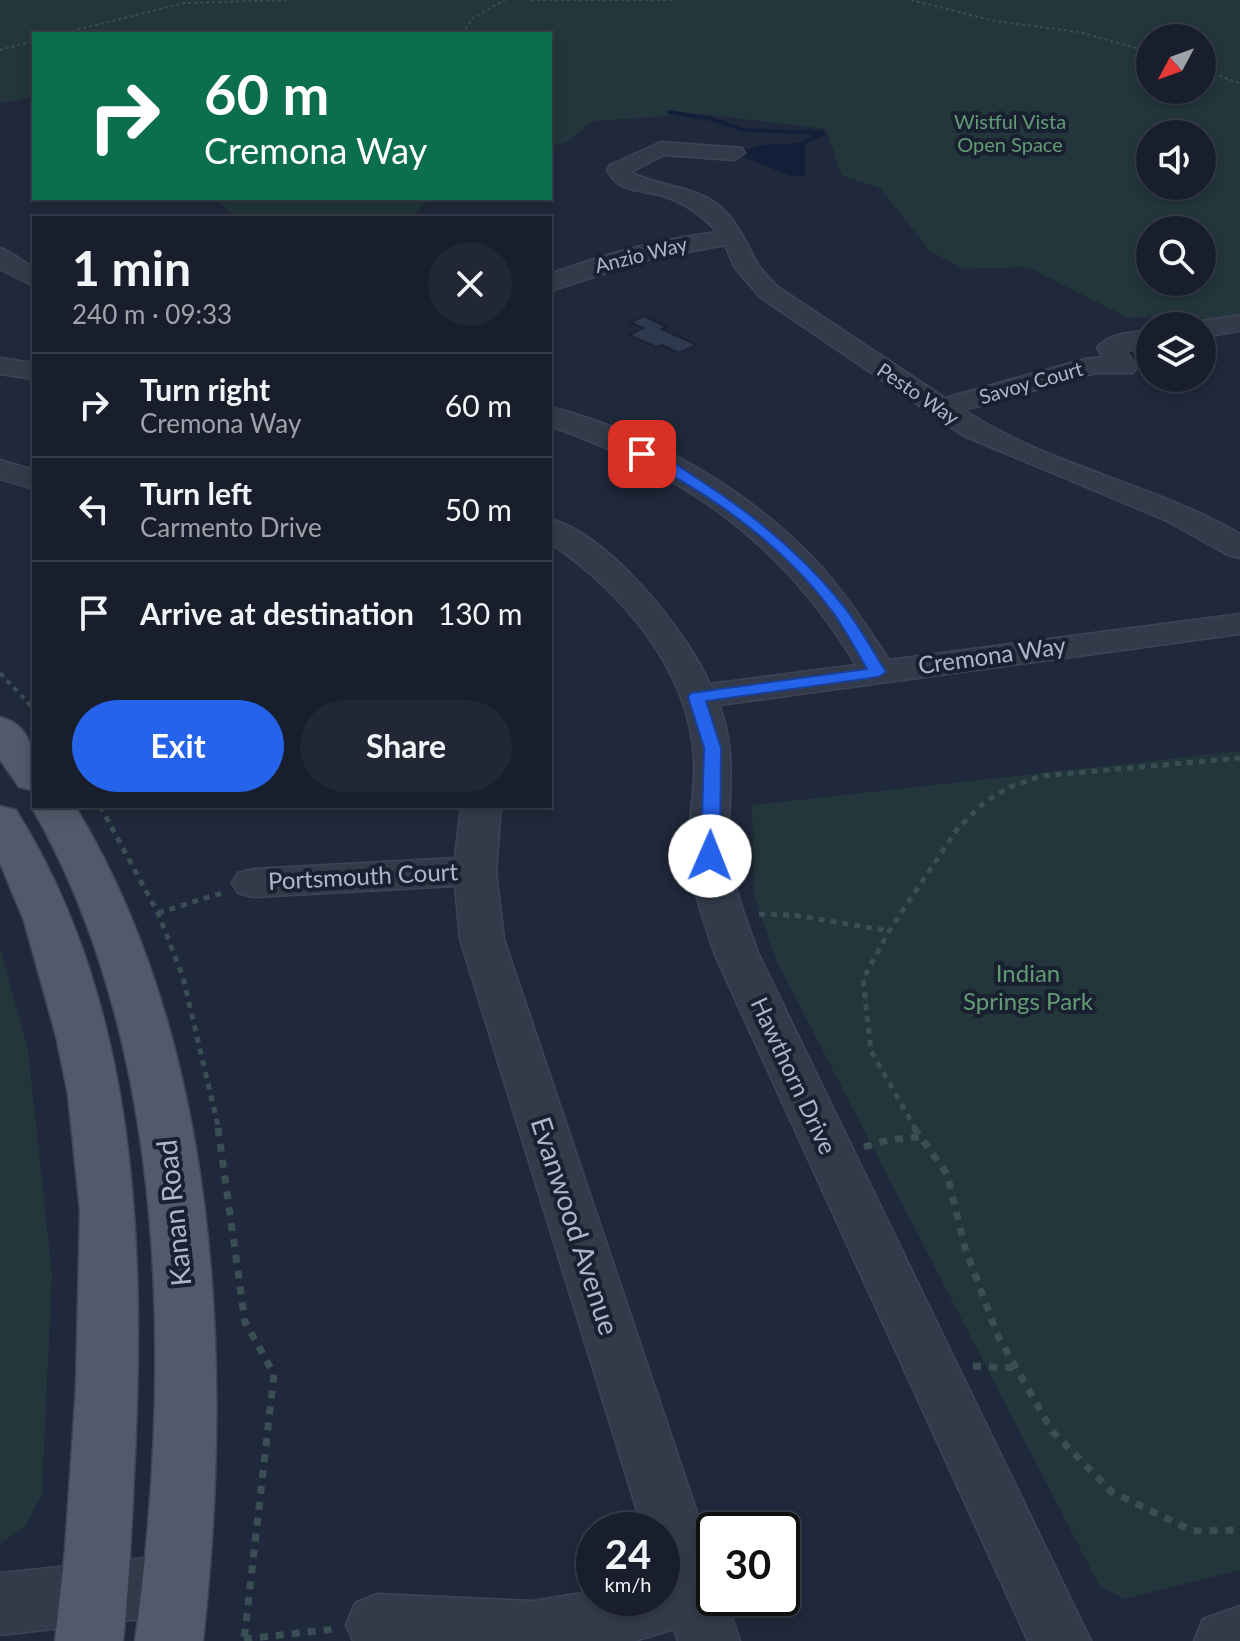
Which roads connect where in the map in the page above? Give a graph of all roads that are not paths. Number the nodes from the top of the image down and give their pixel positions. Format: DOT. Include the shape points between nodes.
graph roads {
  1 [pos="734,153"];
  2 [pos="734,237"];
  3 [pos="2,260"];
  4 [pos="32,277"];
  5 [pos="552,282"];
  6 [pos="1240,323"];
  7 [pos="1216,327"];
  8 [pos="1136,340"];
  9 [pos="0,366"];
  10 [pos="32,371"];
  11 [pos="940,408"];
  12 [pos="552,417"];
  13 [pos="0,469"];
  14 [pos="32,479"];
  15 [pos="552,531"];
  16 [pos="1240,548"];
  17 [pos="1240,624"];
  18 [pos="878,672"];
  19 [pos="697,697"];
  20 [pos="0,730"];
  21 [pos="32,774"];
  22 [pos="54,808"];
  23 [pos="481,808"];
  24 [pos="0,820"];
  25 [pos="474,871"];
  26 [pos="253,883"];
  27 [pos="0,1604"];
  28 [pos="173,1613"];
  29 [pos="701,1617"];
  30 [pos="92,1618"];
  31 [pos="377,1625"];
  32 [pos="1240,1637"];
  33 [pos="1060,1641"];
  34 [pos="1225,1641"];
  1 -- 2 [label="street, Pesto Way" via="661,148 618,170 640,186 668,190 704,206"];
  2 -- 5 [label="street, Anzio Way" via="626,255"];
  2 -- 11 [label="street, Pesto Way" via="747,268 769,292"];
  3 -- 4 [label="street"];
  6 -- 7 [label="street"];
  8 -- 11 [label="street, Savoy Court" via="1111,348 1123,367 1095,365"];
  9 -- 10 [label="street"];
  11 -- 16 [label="street, Pesto Way" via="1008,448 1154,503"];
  12 -- 18 [label="street" via="681,474 742,514 794,558 838,609"];
  13 -- 14 [label="street"];
  15 -- 19 [label="street, Hawthorn Drive" via="619,581 664,632"];
  17 -- 18 [label="street, Cremona Way"];
  18 -- 19 [label="street, Cremona Way"];
  19 -- 33 [label="street, Hawthorn Drive" via="712,748 710,856 737,955"];
  20 -- 21 [label="main road"];
  22 -- 28 [label="main road, Kanan Road" via="119,948 146,1036 168,1137 182,1244 185,1371"];
  23 -- 25 [label="street, Evanwood Avenue"];
  24 -- 30 [label="main road" via="34,887 62,965 85,1054 101,1155 110,1262"];
  25 -- 26 [label="street, Portsmouth Court"];
  25 -- 29 [label="street, Evanwood Avenue" via="482,939"];
  27 -- 30 [label="street"];
  28 -- 30 [label="street"];
  29 -- 31 [label="street" via="597,1621 533,1632"];
  32 -- 34 [label="street"];
}
